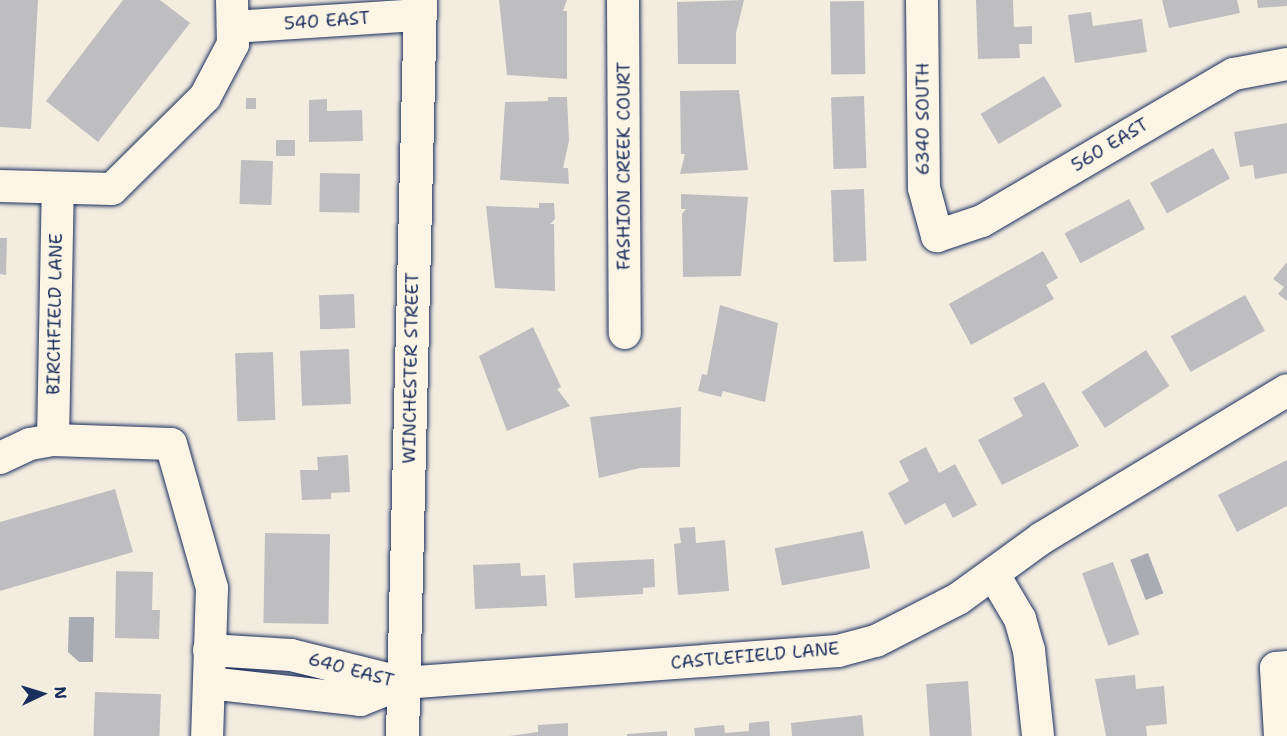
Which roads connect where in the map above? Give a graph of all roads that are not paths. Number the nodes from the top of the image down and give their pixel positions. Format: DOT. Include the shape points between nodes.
graph roads {
  1 [pos="623,0"];
  2 [pos="922,0"];
  3 [pos="420,8"];
  4 [pos="233,14"];
  5 [pos="1287,64"];
  6 [pos="0,186"];
  7 [pos="58,189"];
  8 [pos="937,236"];
  9 [pos="625,333"];
  10 [pos="1287,390"];
  11 [pos="53,440"];
  12 [pos="0,458"];
  13 [pos="994,575"];
  14 [pos="209,650"];
  15 [pos="1287,667"];
  16 [pos="208,683"];
  17 [pos="403,683"];
  18 [pos="1282,734"];
  19 [pos="207,736"];
  20 [pos="402,736"];
  21 [pos="1038,736"];
  1 -- 9 [label="street, FASHION CREEK COURT"];
  2 -- 8 [label="street, 6340 SOUTH" via="924,188"];
  3 -- 4 [label="street, 540 EAST"];
  3 -- 17 [label="main road, WINCHESTER STREET"];
  4 -- 7 [label="street" via="226,61 205,97 112,189"];
  5 -- 8 [label="street, 560 EAST" via="1234,74 982,221"];
  6 -- 7 [label="street"];
  7 -- 11 [label="street, BIRCHFIELD LANE"];
  10 -- 13 [label="street, CASTLEFIELD LANE" via="1042,538"];
  11 -- 12 [label="street" via="30,444"];
  11 -- 14 [label="street" via="171,444 212,588"];
  13 -- 17 [label="street, CASTLEFIELD LANE" via="911,626 838,651"];
  13 -- 21 [label="street" via="1020,619 1029,650"];
  14 -- 16 [label="street"];
  14 -- 17 [label="street, 640 EAST" via="291,655"];
  15 -- 18 [label="street" via="1276,668"];
  16 -- 17 [label="street, 640 EAST" via="360,700"];
  16 -- 19 [label="street"];
  17 -- 20 [label="main road, WINCHESTER STREET"];
}
